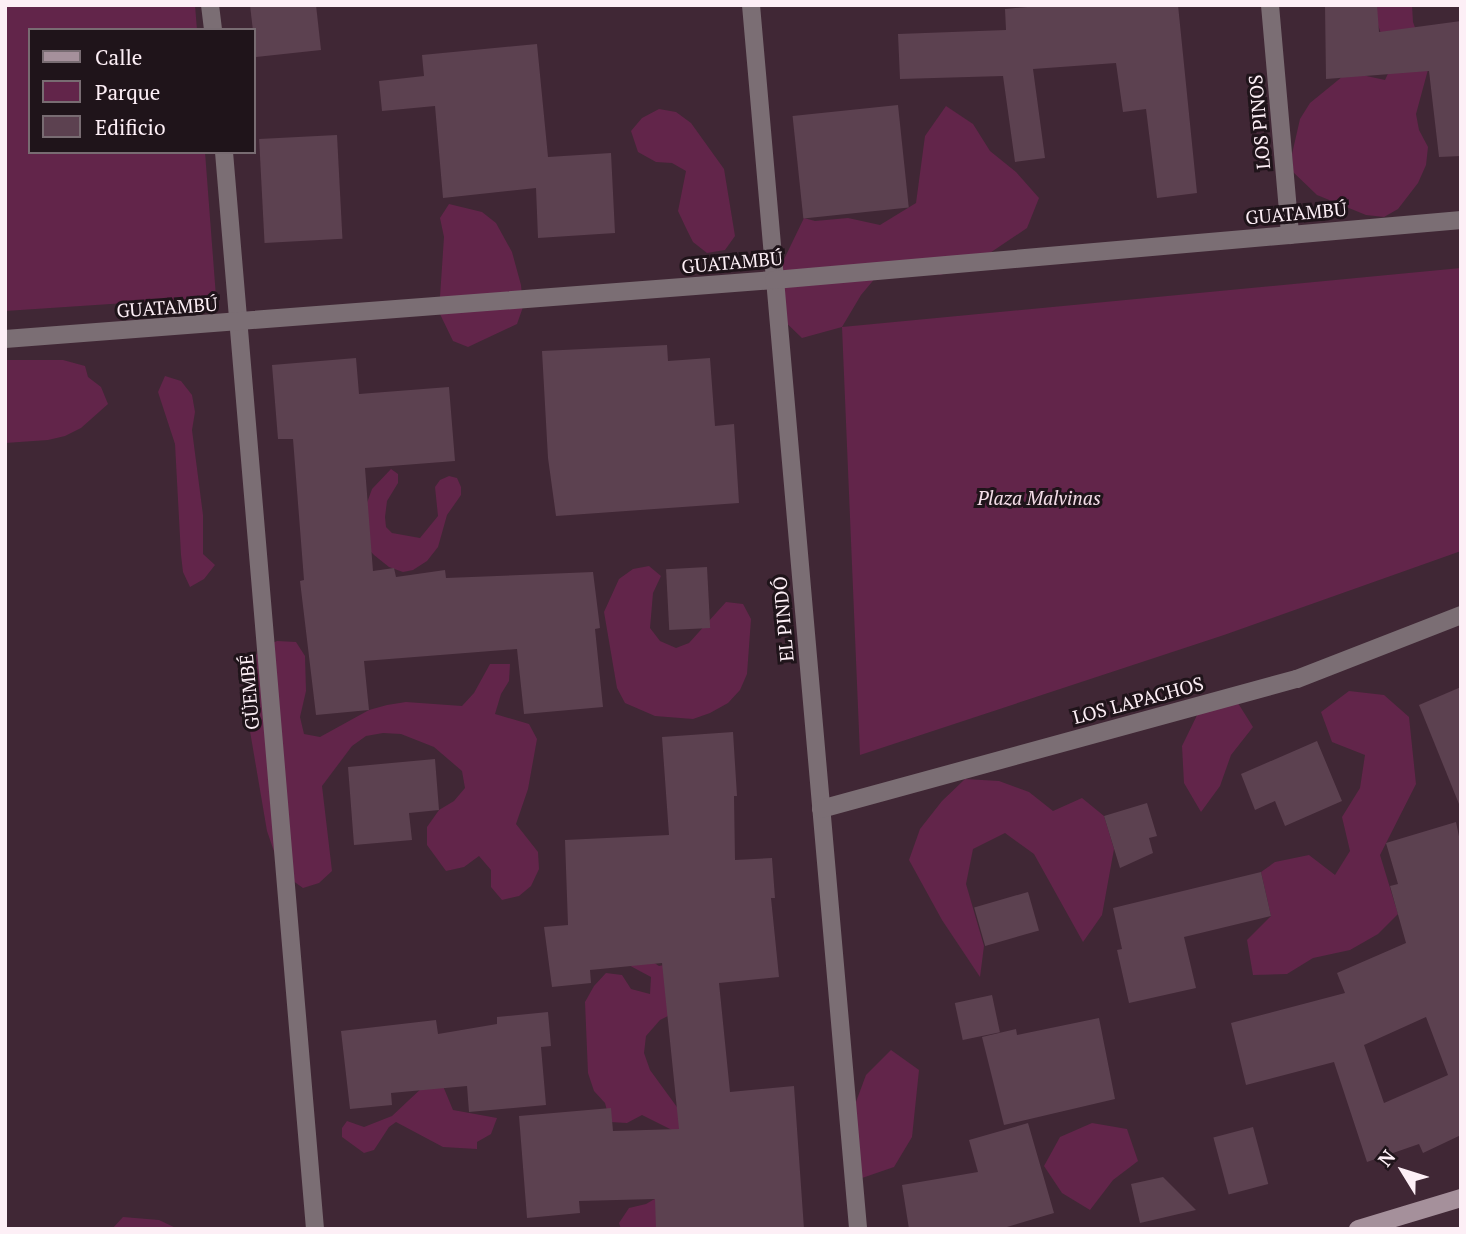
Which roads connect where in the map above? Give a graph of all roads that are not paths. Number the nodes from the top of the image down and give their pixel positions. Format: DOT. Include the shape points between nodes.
graph roads {
  1 [pos="210,5"];
  2 [pos="751,5"];
  3 [pos="1270,5"];
  4 [pos="213,28"];
  5 [pos="224,154"];
  6 [pos="1461,220"];
  7 [pos="1290,235"];
  8 [pos="774,280"];
  9 [pos="239,323"];
  10 [pos="5,338"];
  11 [pos="1461,615"];
  12 [pos="821,809"];
  13 [pos="1461,1198"];
  14 [pos="314,1229"];
  15 [pos="858,1229"];
  16 [pos="1358,1229"];
  1 -- 4 [label="street"];
  2 -- 8 [label="street, EL PINDÓ"];
  3 -- 7 [label="street, LOS PINOS"];
  5 -- 9 [label="street, GÜEMBÉ"];
  6 -- 7 [label="street, GUATAMBÚ"];
  7 -- 8 [label="street, GUATAMBÚ"];
  8 -- 9 [label="street, GUATAMBÚ"];
  8 -- 12 [label="street, EL PINDÓ"];
  9 -- 10 [label="street, GUATAMBÚ"];
  9 -- 14 [label="street, GÜEMBÉ"];
  11 -- 12 [label="street, LOS LAPACHOS" via="1297,679"];
  12 -- 15 [label="street, EL PINDÓ"];
  13 -- 16 [label="main road"];
}
